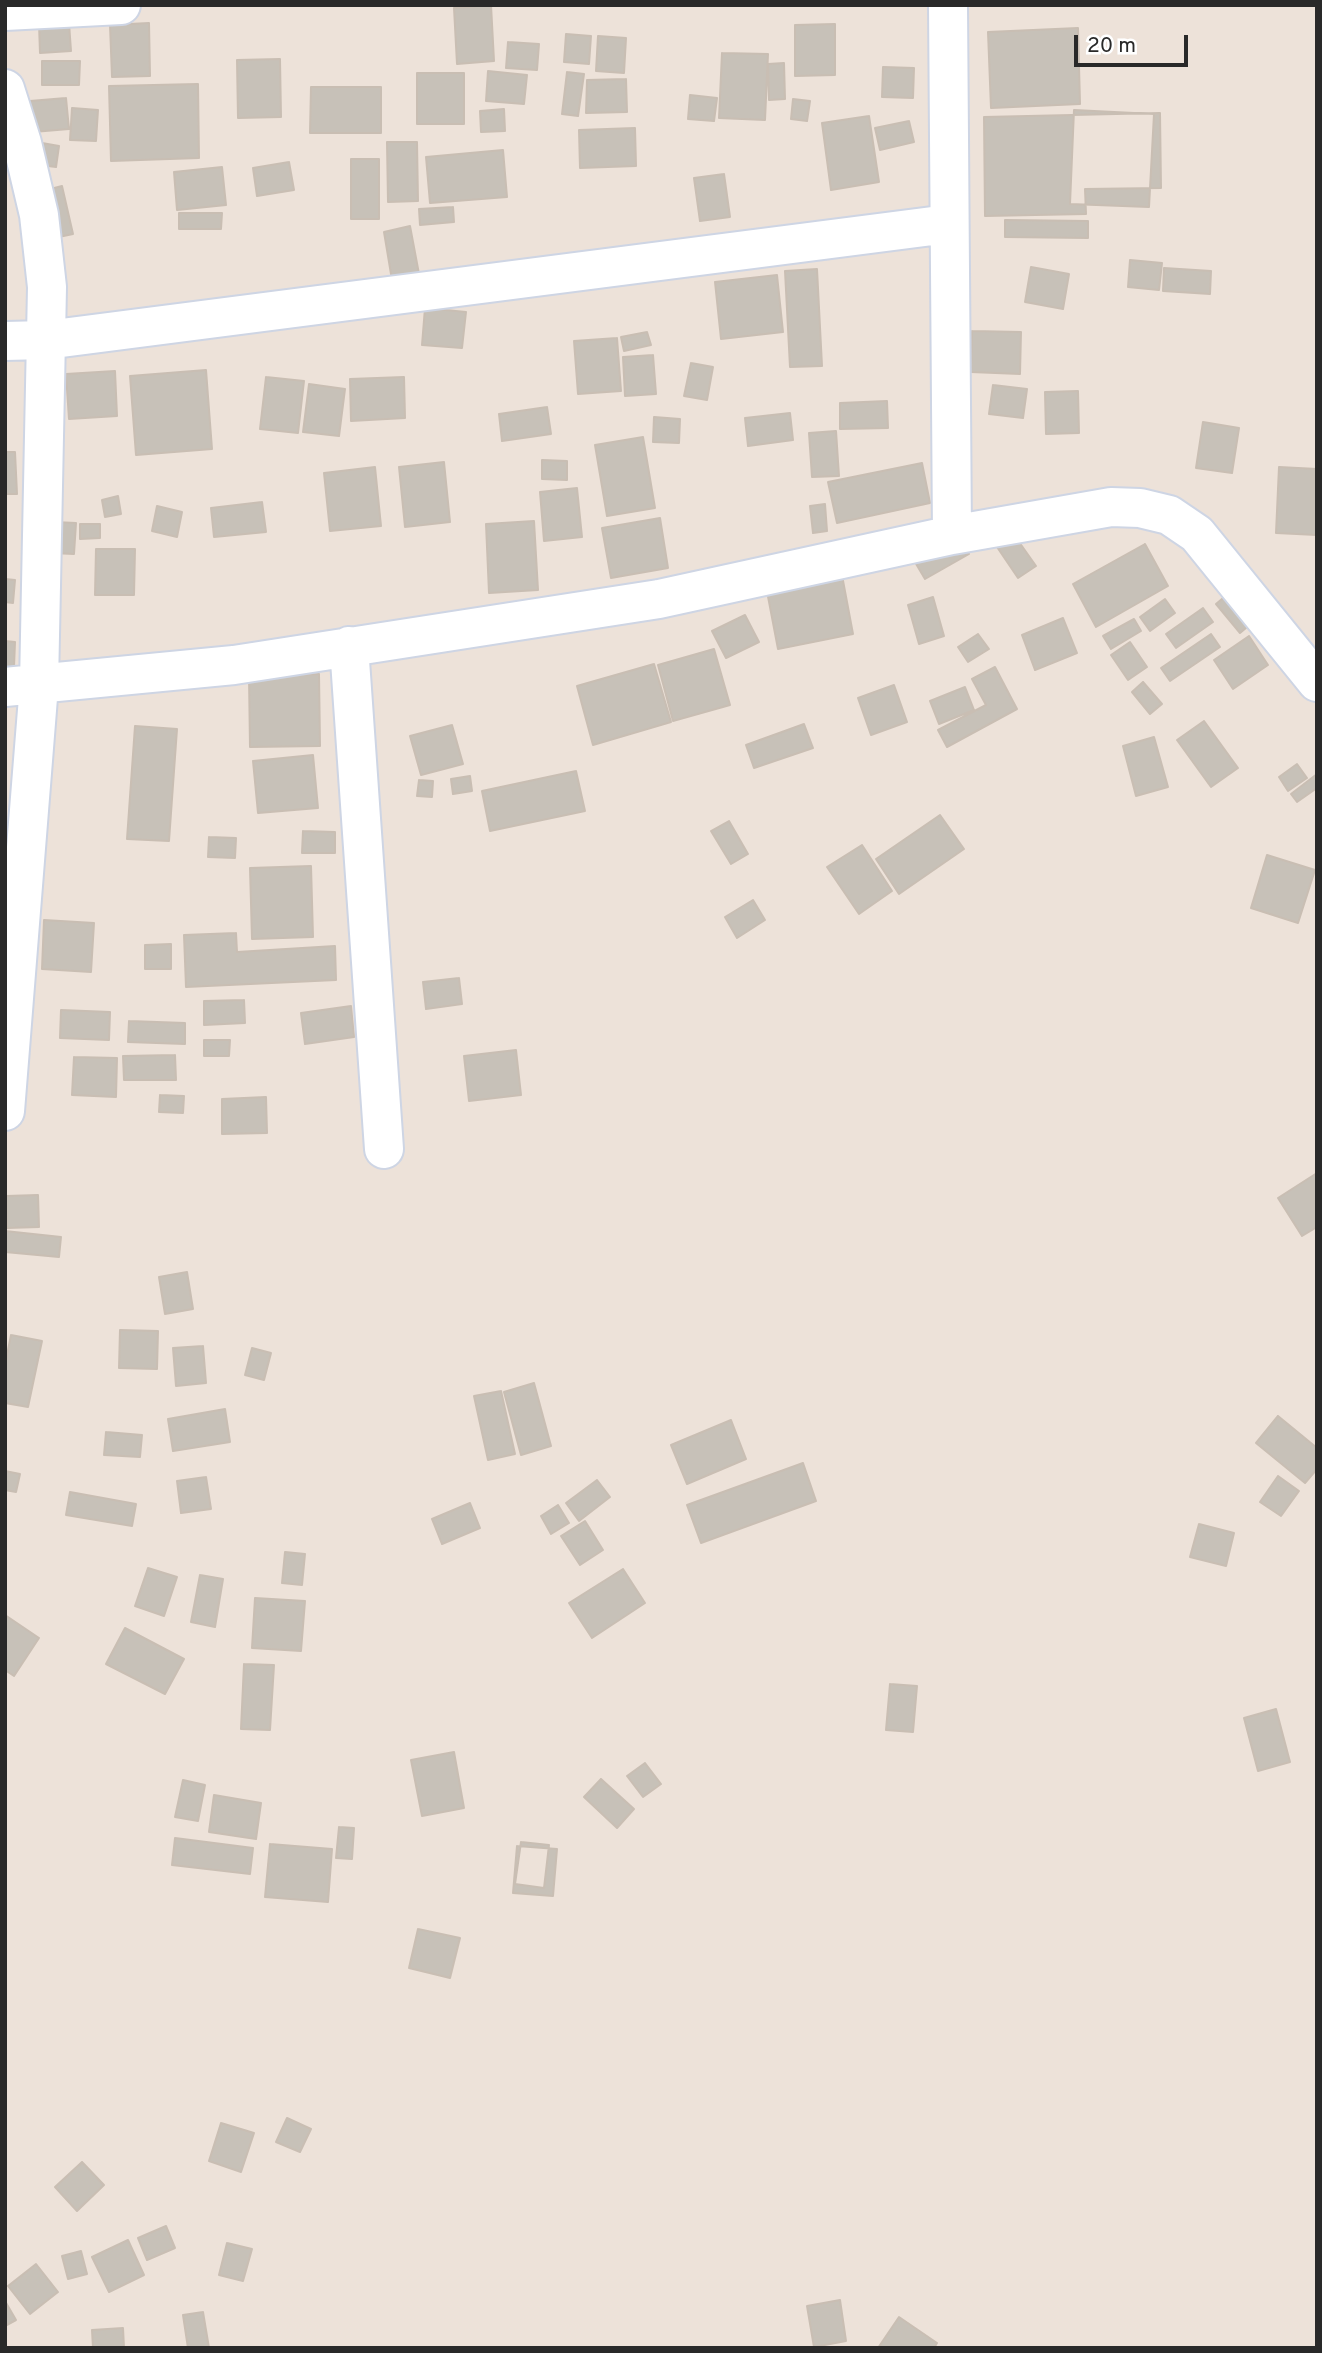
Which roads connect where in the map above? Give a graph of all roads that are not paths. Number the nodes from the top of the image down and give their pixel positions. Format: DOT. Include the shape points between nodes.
graph roads {
  1 [pos="121,5"];
  2 [pos="948,5"];
  3 [pos="5,11"];
  4 [pos="5,89"];
  5 [pos="948,224"];
  6 [pos="46,340"];
  7 [pos="5,341"];
  8 [pos="952,535"];
  9 [pos="349,646"];
  10 [pos="1317,681"];
  11 [pos="22,686"];
  12 [pos="5,1111"];
  13 [pos="384,1149"];
  1 -- 3 [label="street"];
  2 -- 5 [label="street"];
  4 -- 6 [label="street" via="39,215 47,286"];
  5 -- 6 [label="street"];
  5 -- 8 [label="street"];
  6 -- 7 [label="street"];
  6 -- 11 [label="street"];
  8 -- 9 [label="street" via="659,599"];
  8 -- 10 [label="street" via="1111,507 1169,515 1197,534"];
  9 -- 11 [label="street" via="234,665"];
  9 -- 13 [label="street"];
  11 -- 12 [label="street"];
}
